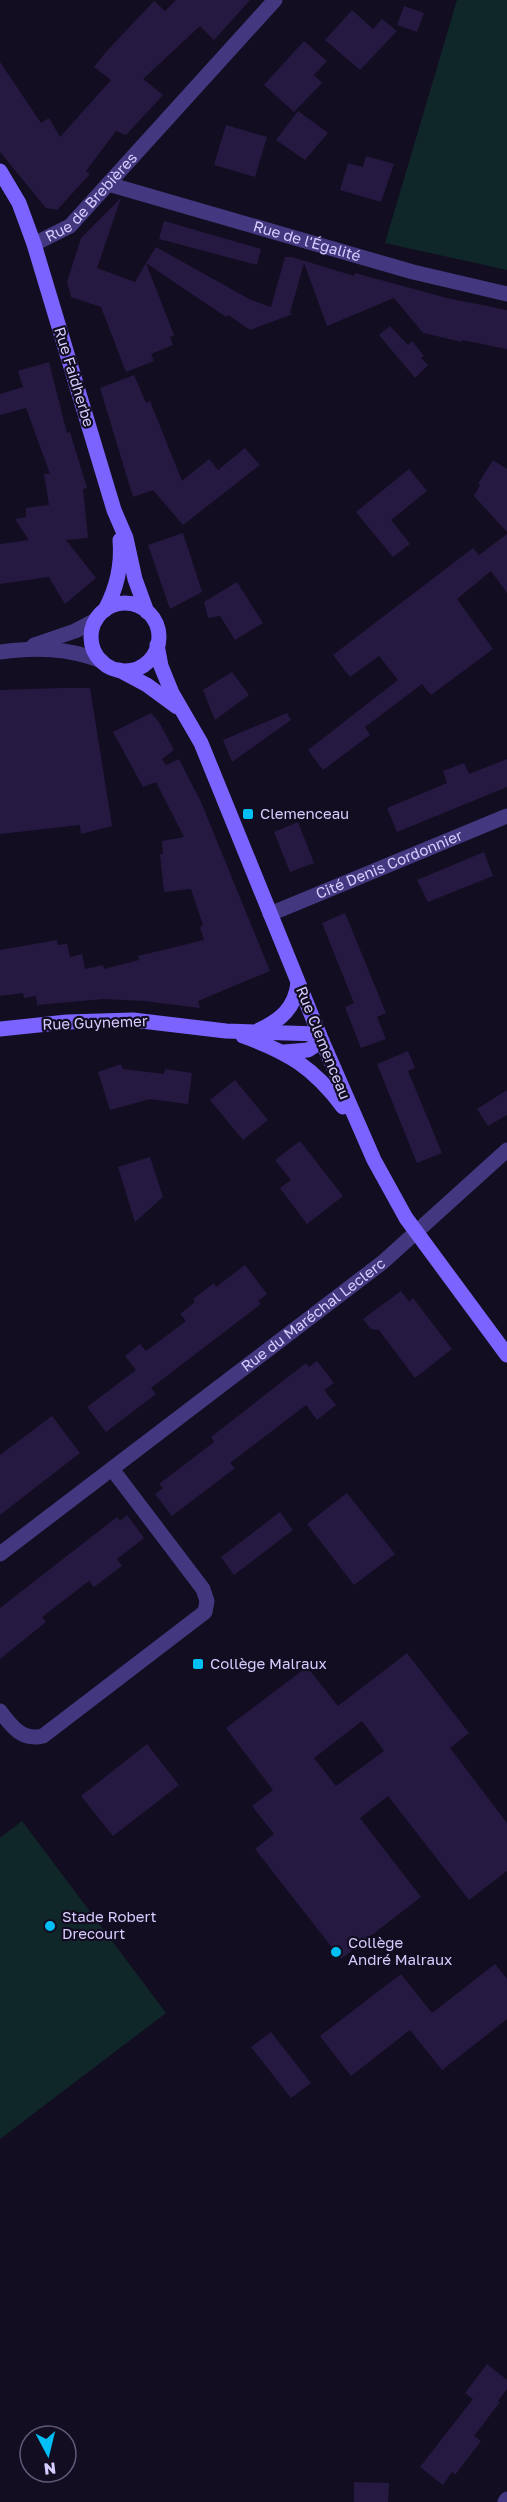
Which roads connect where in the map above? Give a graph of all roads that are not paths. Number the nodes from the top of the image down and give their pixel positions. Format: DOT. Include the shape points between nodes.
graph roads {
  1 [pos="275,0"];
  2 [pos="0,171"];
  3 [pos="108,184"];
  4 [pos="34,244"];
  5 [pos="507,294"];
  6 [pos="114,510"];
  7 [pos="147,612"];
  8 [pos="100,615"];
  9 [pos="157,645"];
  10 [pos="20,649"];
  11 [pos="0,652"];
  12 [pos="102,661"];
  13 [pos="118,670"];
  14 [pos="179,708"];
  15 [pos="507,816"];
  16 [pos="270,914"];
  17 [pos="298,983"];
  18 [pos="0,1029"];
  19 [pos="226,1031"];
  20 [pos="254,1032"];
  21 [pos="320,1038"];
  22 [pos="284,1052"];
  23 [pos="358,1127"];
  24 [pos="507,1150"];
  25 [pos="416,1233"];
  26 [pos="507,1355"];
  27 [pos="112,1469"];
  28 [pos="0,1554"];
  29 [pos="0,1712"];
  1 -- 3 [label="street, Rue de Brebières"];
  2 -- 4 [label="street, Rue Faidherbe" via="19,203"];
  3 -- 4 [label="street, Rue de Brebières" via="70,226"];
  3 -- 5 [label="street, Rue de l'Égalité" via="413,272"];
  4 -- 6 [label="street, Rue Faidherbe"];
  6 -- 7 [label="street, Rue Faidherbe"];
  6 -- 8 [label="street, Rue Faidherbe" via="120,564 115,590"];
  7 -- 8 [label="street" via="126,603"];
  7 -- 9 [label="street" via="157,627"];
  8 -- 10 [label="street" via="61,636"];
  8 -- 12 [label="street" via="91,642"];
  9 -- 13 [label="street" via="145,664"];
  9 -- 14 [label="street, Rue Clemenceau" via="165,678"];
  10 -- 11 [label="street"];
  10 -- 12 [label="street" via="63,650"];
  12 -- 13 [label="street"];
  13 -- 14 [label="street, Rue Clemenceau"];
  14 -- 16 [label="street, Rue Clemenceau" via="201,743"];
  15 -- 16 [label="street, Cité Denis Cordonnier"];
  16 -- 17 [label="street, Rue Clemenceau"];
  17 -- 20 [label="street, Rue Guynemer" via="286,1014"];
  17 -- 21 [label="street, Rue Clemenceau"];
  18 -- 19 [label="street, Rue Guynemer" via="133,1020"];
  19 -- 20 [label="street, Rue Guynemer"];
  19 -- 22 [label="street, Rue Guynemer"];
  20 -- 21 [label="street, Rue Guynemer"];
  21 -- 22 [label="street" via="308,1050"];
  21 -- 23 [label="street, Rue Clemenceau"];
  22 -- 23 [label="street, Rue Guynemer" via="320,1078"];
  23 -- 25 [label="street, Rue Clemenceau"];
  24 -- 25 [label="street, Rue du Maréchal Leclerc"];
  25 -- 26 [label="street, Rue Clemenceau"];
  25 -- 27 [label="street, Rue du Maréchal Leclerc"];
  27 -- 28 [label="street, Rue du Maréchal Leclerc"];
  27 -- 29 [label="street" via="203,1589 205,1612 43,1736 24,1736"];
}
